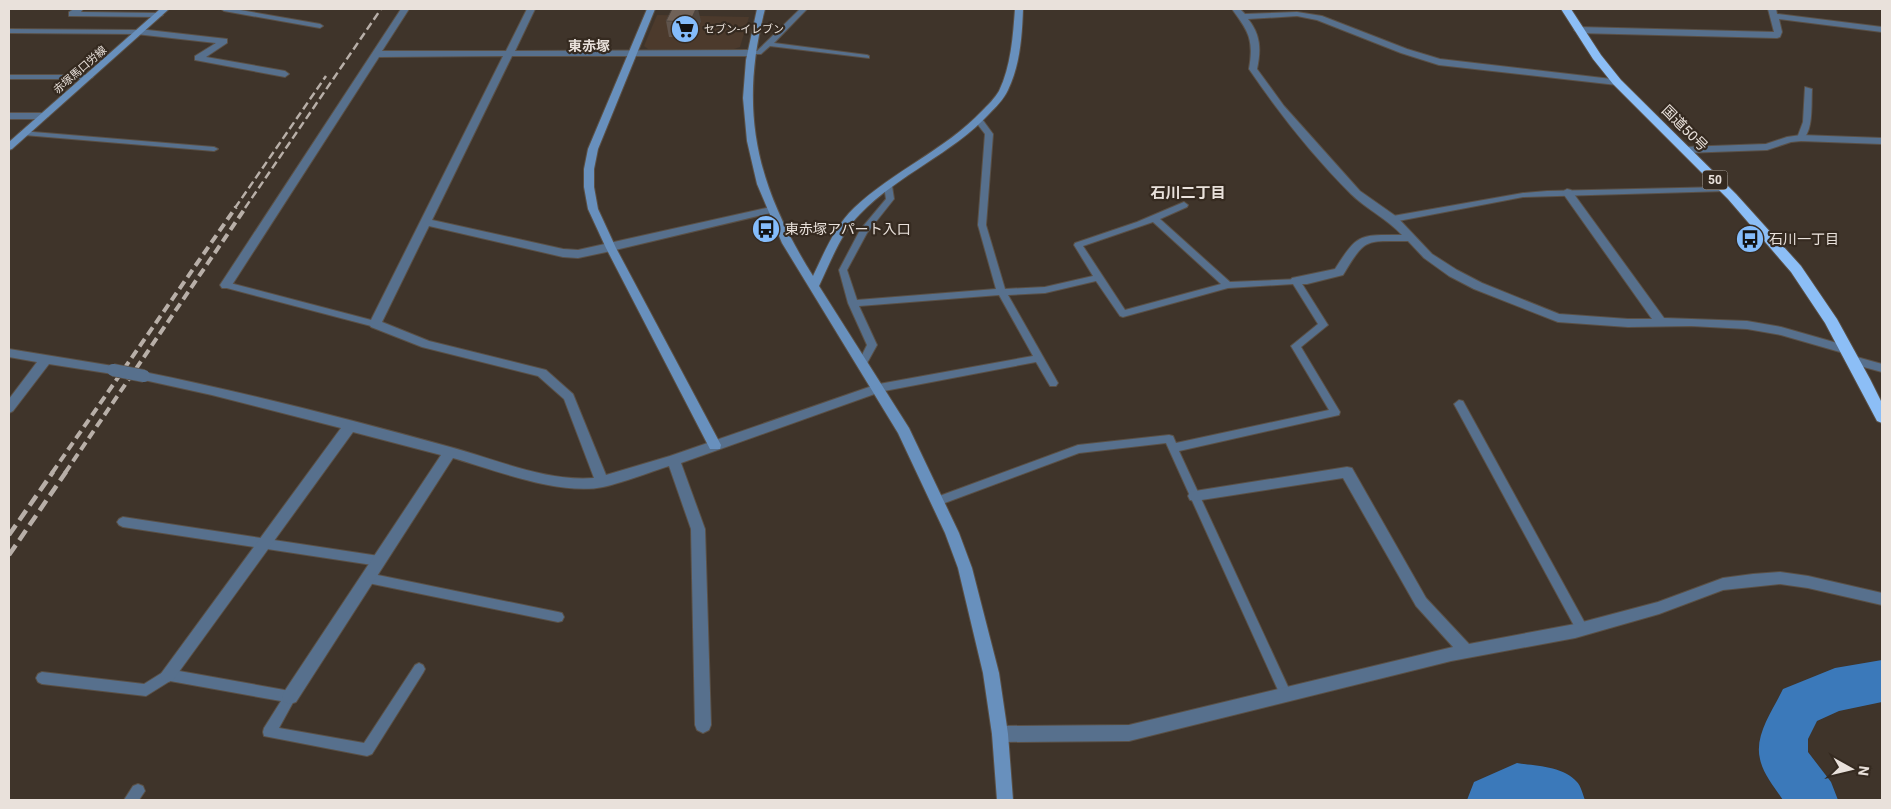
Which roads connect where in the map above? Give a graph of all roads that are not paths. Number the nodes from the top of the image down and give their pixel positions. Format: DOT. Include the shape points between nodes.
graph roads {
  1 [pos="79,9"];
  2 [pos="224,9"];
  3 [pos="405,9"];
  4 [pos="532,9"];
  5 [pos="651,9"];
  6 [pos="761,9"];
  7 [pos="804,9"];
  8 [pos="1019,9"];
  9 [pos="1566,9"];
  10 [pos="162,12"];
  11 [pos="1773,12"];
  12 [pos="1240,13"];
  13 [pos="320,26"];
  14 [pos="1578,30"];
  15 [pos="1882,30"];
  16 [pos="9,31"];
  17 [pos="140,32"];
  18 [pos="769,44"];
  19 [pos="633,53"];
  20 [pos="751,53"];
  21 [pos="376,54"];
  22 [pos="509,54"];
  23 [pos="867,57"];
  24 [pos="284,74"];
  25 [pos="9,76"];
  26 [pos="89,77"];
  27 [pos="1617,82"];
  28 [pos="1808,89"];
  29 [pos="9,116"];
  30 [pos="44,116"];
  31 [pos="979,121"];
  32 [pos="24,133"];
  33 [pos="1801,138"];
  34 [pos="1882,142"];
  35 [pos="9,147"];
  36 [pos="214,149"];
  37 [pos="1684,150"];
  38 [pos="888,186"];
  39 [pos="1723,189"];
  40 [pos="1567,192"];
  41 [pos="1184,205"];
  42 [pos="771,210"];
  43 [pos="1154,218"];
  44 [pos="1392,219"];
  45 [pos="426,222"];
  46 [pos="1409,238"];
  47 [pos="611,248"];
  48 [pos="1098,278"];
  49 [pos="1296,280"];
  50 [pos="226,285"];
  51 [pos="1228,285"];
  52 [pos="813,287"];
  53 [pos="1002,293"];
  54 [pos="853,303"];
  55 [pos="1661,323"];
  56 [pos="375,324"];
  57 [pos="9,352"];
  58 [pos="1850,355"];
  59 [pos="47,358"];
  60 [pos="1038,358"];
  61 [pos="863,364"];
  62 [pos="1882,368"];
  63 [pos="1053,383"];
  64 [pos="879,388"];
  65 [pos="1459,404"];
  66 [pos="9,408"];
  67 [pos="1882,417"];
  68 [pos="350,426"];
  69 [pos="715,445"];
  70 [pos="1174,448"];
  71 [pos="450,452"];
  72 [pos="673,460"];
  73 [pos="602,482"];
  74 [pos="1195,496"];
  75 [pos="938,500"];
  76 [pos="124,522"];
  77 [pos="265,542"];
  78 [pos="379,561"];
  79 [pos="368,578"];
  80 [pos="1882,599"];
  81 [pos="558,617"];
  82 [pos="1582,629"];
  83 [pos="1467,652"];
  84 [pos="419,669"];
  85 [pos="168,675"];
  86 [pos="42,678"];
  87 [pos="1286,695"];
  88 [pos="290,696"];
  89 [pos="703,725"];
  90 [pos="1000,734"];
  91 [pos="1005,800"];
  1 -- 10 [label="street" via="72,14"];
  2 -- 13 [label="lane"];
  3 -- 21 [label="street"];
  4 -- 22 [label="street"];
  5 -- 19 [label="street"];
  6 -- 20 [label="street"];
  7 -- 18 [label="lane"];
  8 -- 31 [label="street" via="1010,72 1002,92"];
  9 -- 14 [label="highway, 国道50号 / 50"];
  10 -- 17 [label="street, 赤塚馬口労線"];
  11 -- 14 [label="street" via="1778,32 1768,36"];
  11 -- 15 [label="street"];
  12 -- 27 [label="street" via="1306,15 1439,62"];
  12 -- 44 [label="street" via="1257,48 1253,70 1281,108 1356,193"];
  14 -- 27 [label="highway, 国道50号 / 50"];
  16 -- 17 [label="lane"];
  17 -- 24 [label="street" via="224,41 198,58"];
  17 -- 26 [label="street, 赤塚馬口労線"];
  18 -- 20 [label="lane" via="759,53"];
  18 -- 23 [label="lane"];
  19 -- 20 [label="street"];
  19 -- 22 [label="street"];
  19 -- 47 [label="street" via="593,149 589,169 593,209"];
  20 -- 42 [label="street" via="748,83 750,127"];
  21 -- 22 [label="street"];
  21 -- 50 [label="street"];
  22 -- 45 [label="street"];
  25 -- 26 [label="lane"];
  26 -- 30 [label="street, 赤塚馬口労線"];
  27 -- 37 [label="highway, 国道50号 / 50"];
  28 -- 33 [label="lane" via="1808,122"];
  29 -- 30 [label="street"];
  30 -- 32 [label="street, 赤塚馬口労線"];
  31 -- 38 [label="street"];
  31 -- 53 [label="lane" via="989,134 982,225"];
  32 -- 35 [label="street, 赤塚馬口労線"];
  32 -- 36 [label="lane"];
  33 -- 34 [label="street"];
  33 -- 37 [label="street" via="1767,147"];
  37 -- 39 [label="highway, 国道50号 / 50"];
  38 -- 52 [label="street" via="855,213"];
  38 -- 54 [label="lane" via="890,199 863,232 843,270"];
  39 -- 40 [label="lane"];
  39 -- 58 [label="highway, 国道50号 / 50" via="1797,270"];
  40 -- 44 [label="lane" via="1523,195"];
  40 -- 55 [label="street"];
  41 -- 43 [label="lane"];
  42 -- 47 [label="street"];
  42 -- 52 [label="street"];
  43 -- 48 [label="lane" via="1078,245"];
  43 -- 51 [label="lane"];
  44 -- 46 [label="street"];
  45 -- 47 [label="street" via="563,252 585,253"];
  45 -- 56 [label="street"];
  46 -- 49 [label="street" via="1370,238 1355,246 1339,272"];
  46 -- 55 [label="street" via="1453,273 1558,318 1628,324"];
  47 -- 69 [label="street"];
  48 -- 51 [label="lane" via="1123,314"];
  48 -- 53 [label="lane" via="1045,290"];
  49 -- 51 [label="lane"];
  49 -- 70 [label="lane" via="1323,325 1296,346 1335,412"];
  50 -- 56 [label="lane"];
  52 -- 61 [label="street"];
  53 -- 54 [label="lane"];
  53 -- 60 [label="lane"];
  54 -- 61 [label="lane" via="872,345"];
  55 -- 58 [label="street" via="1747,325 1781,331"];
  56 -- 73 [label="street" via="426,344 542,374 569,397"];
  57 -- 59 [label="street"];
  58 -- 62 [label="street"];
  58 -- 67 [label="highway, 国道50号 / 50"];
  59 -- 66 [label="street"];
  59 -- 68 [label="street, bridge" via="212,390"];
  60 -- 63 [label="lane"];
  60 -- 64 [label="lane"];
  61 -- 64 [label="street"];
  64 -- 69 [label="street"];
  64 -- 75 [label="street"];
  65 -- 82 [label="lane"];
  68 -- 71 [label="street"];
  68 -- 77 [label="street"];
  69 -- 72 [label="street"];
  70 -- 74 [label="lane"];
  70 -- 75 [label="lane" via="1170,439 1078,449"];
  71 -- 73 [label="street" via="562,482"];
  71 -- 78 [label="street"];
  72 -- 73 [label="street"];
  72 -- 89 [label="street" via="698,529"];
  74 -- 83 [label="street" via="1347,472 1421,602"];
  74 -- 87 [label="lane"];
  75 -- 90 [label="street" via="965,568 982,632"];
  76 -- 77 [label="lane"];
  77 -- 78 [label="lane"];
  77 -- 85 [label="street"];
  78 -- 79 [label="street"];
  79 -- 81 [label="lane"];
  79 -- 88 [label="street"];
  80 -- 82 [label="street" via="1808,582 1780,578 1753,580 1723,584 1659,608"];
  82 -- 83 [label="street"];
  83 -- 87 [label="street"];
  84 -- 88 [label="lane" via="367,750 268,732"];
  85 -- 86 [label="lane" via="146,690"];
  85 -- 88 [label="lane"];
  87 -- 90 [label="street" via="1129,733"];
  90 -- 91 [label="street"];
}
